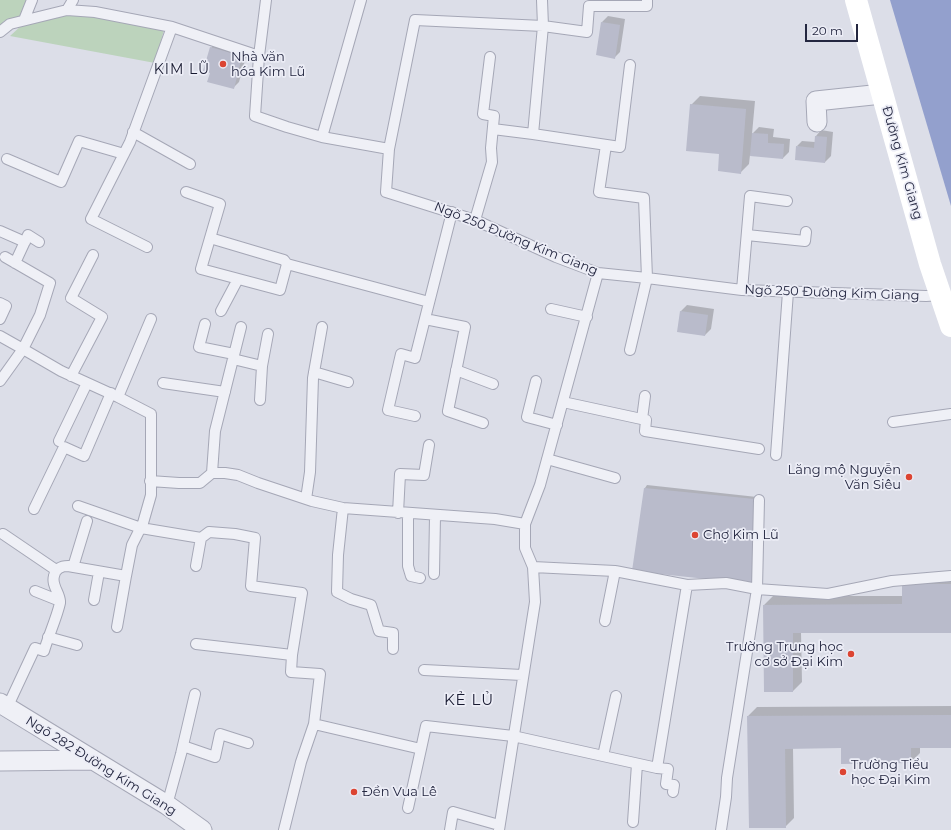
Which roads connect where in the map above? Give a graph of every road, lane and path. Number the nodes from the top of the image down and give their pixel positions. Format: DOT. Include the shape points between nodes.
graph roads {
  1 [pos="32,0"];
  2 [pos="74,0"];
  3 [pos="266,0"];
  4 [pos="361,0"];
  5 [pos="542,0"];
  6 [pos="647,0"];
  7 [pos="856,0"];
  8 [pos="67,10"];
  9 [pos="24,20"];
  10 [pos="543,26"];
  11 [pos="172,27"];
  12 [pos="0,31"];
  13 [pos="259,56"];
  14 [pos="490,56"];
  15 [pos="630,64"];
  16 [pos="882,94"];
  17 [pos="817,122"];
  18 [pos="493,129"];
  19 [pos="134,132"];
  20 [pos="533,134"];
  21 [pos="322,137"];
  22 [pos="606,145"];
  23 [pos="389,149"];
  24 [pos="124,154"];
  25 [pos="7,159"];
  26 [pos="190,164"];
  27 [pos="186,192"];
  28 [pos="787,201"];
  29 [pos="452,212"];
  30 [pos="476,220"];
  31 [pos="0,231"];
  32 [pos="806,232"];
  33 [pos="747,235"];
  34 [pos="210,238"];
  35 [pos="24,242"];
  36 [pos="39,242"];
  37 [pos="147,247"];
  38 [pos="93,255"];
  39 [pos="5,258"];
  40 [pos="15,263"];
  41 [pos="287,264"];
  42 [pos="598,273"];
  43 [pos="647,278"];
  44 [pos="238,279"];
  45 [pos="742,290"];
  46 [pos="788,292"];
  47 [pos="940,295"];
  48 [pos="429,302"];
  49 [pos="0,303"];
  50 [pos="551,309"];
  51 [pos="221,311"];
  52 [pos="587,317"];
  53 [pos="151,318"];
  54 [pos="0,319"];
  55 [pos="425,319"];
  56 [pos="205,324"];
  57 [pos="951,326"];
  58 [pos="241,327"];
  59 [pos="322,327"];
  60 [pos="268,334"];
  61 [pos="0,336"];
  62 [pos="23,349"];
  63 [pos="630,350"];
  64 [pos="233,357"];
  65 [pos="262,366"];
  66 [pos="456,370"];
  67 [pos="314,372"];
  68 [pos="71,376"];
  69 [pos="0,380"];
  70 [pos="536,381"];
  71 [pos="348,382"];
  72 [pos="87,383"];
  73 [pos="163,383"];
  74 [pos="493,384"];
  75 [pos="225,392"];
  76 [pos="115,395"];
  77 [pos="645,396"];
  78 [pos="260,400"];
  79 [pos="563,402"];
  80 [pos="951,414"];
  81 [pos="415,416"];
  82 [pos="642,419"];
  83 [pos="483,422"];
  84 [pos="893,422"];
  85 [pos="556,425"];
  86 [pos="59,441"];
  87 [pos="429,445"];
  88 [pos="759,449"];
  89 [pos="776,455"];
  90 [pos="547,459"];
  91 [pos="212,473"];
  92 [pos="616,478"];
  93 [pos="150,481"];
  94 [pos="306,499"];
  95 [pos="759,500"];
  96 [pos="78,506"];
  97 [pos="343,508"];
  98 [pos="34,509"];
  99 [pos="403,514"];
  100 [pos="435,516"];
  101 [pos="87,521"];
  102 [pos="525,524"];
  103 [pos="141,528"];
  104 [pos="3,534"];
  105 [pos="201,538"];
  106 [pos="196,566"];
  107 [pos="533,567"];
  108 [pos="73,568"];
  109 [pos="56,570"];
  110 [pos="615,571"];
  111 [pos="99,572"];
  112 [pos="434,574"];
  113 [pos="126,576"];
  114 [pos="951,576"];
  115 [pos="420,578"];
  116 [pos="687,585"];
  117 [pos="757,589"];
  118 [pos="35,591"];
  119 [pos="94,600"];
  120 [pos="60,601"];
  121 [pos="605,623"];
  122 [pos="117,627"];
  123 [pos="48,637"];
  124 [pos="196,644"];
  125 [pos="78,645"];
  126 [pos="393,649"];
  127 [pos="292,655"];
  128 [pos="424,670"];
  129 [pos="522,675"];
  130 [pos="195,694"];
  131 [pos="616,696"];
  132 [pos="4,705"];
  133 [pos="314,724"];
  134 [pos="513,736"];
  135 [pos="248,743"];
  136 [pos="183,746"];
  137 [pos="421,749"];
  138 [pos="603,756"];
  139 [pos="93,760"];
  140 [pos="0,761"];
  141 [pos="637,764"];
  142 [pos="657,768"];
  143 [pos="673,792"];
  144 [pos="167,805"];
  145 [pos="408,808"];
  146 [pos="633,822"];
  147 [pos="499,827"];
  148 [pos="202,830"];
  149 [pos="284,830"];
  150 [pos="450,830"];
  151 [pos="722,830"];
  1 -- 9 [label="lane"];
  2 -- 8 [label="lane"];
  3 -- 13 [label="lane"];
  4 -- 21 [label="lane"];
  5 -- 10 [label="lane"];
  6 -- 10 [label="lane" via="647,6 589,6 588,32"];
  7 -- 16 [label="main road, Đường Kim Giang"];
  8 -- 9 [label="lane"];
  8 -- 11 [label="lane" via="96,12"];
  9 -- 12 [label="lane" via="10,24"];
  10 -- 20 [label="lane"];
  10 -- 23 [label="lane" via="415,20"];
  11 -- 13 [label="lane"];
  11 -- 19 [label="lane"];
  13 -- 21 [label="lane" via="255,116"];
  14 -- 18 [label="lane" via="483,114 494,116"];
  15 -- 22 [label="lane" via="620,147"];
  16 -- 17 [label="street" via="816,101"];
  16 -- 47 [label="main road, Đường Kim Giang"];
  18 -- 20 [label="lane"];
  18 -- 30 [label="lane" via="492,162"];
  19 -- 24 [label="lane"];
  19 -- 26 [label="lane"];
  20 -- 22 [label="lane"];
  21 -- 23 [label="lane"];
  22 -- 43 [label="lane" via="599,192 644,198"];
  23 -- 29 [label="lane, Ngõ 250 Đường Kim Giang" via="386,192"];
  24 -- 25 [label="lane" via="79,141 61,182"];
  24 -- 37 [label="lane" via="91,219"];
  27 -- 34 [label="lane" via="220,204"];
  28 -- 33 [label="lane" via="750,196"];
  29 -- 30 [label="lane, Ngõ 250 Đường Kim Giang"];
  29 -- 48 [label="lane"];
  30 -- 42 [label="lane, Ngõ 250 Đường Kim Giang" via="556,257"];
  31 -- 35 [label="lane"];
  32 -- 33 [label="lane" via="805,241"];
  33 -- 45 [label="lane"];
  34 -- 41 [label="lane" via="284,260"];
  34 -- 44 [label="lane" via="201,269"];
  35 -- 36 [label="lane" via="28,235"];
  35 -- 40 [label="lane"];
  38 -- 68 [label="lane" via="71,298 102,317"];
  39 -- 40 [label="lane"];
  40 -- 62 [label="lane" via="50,283 40,315"];
  41 -- 44 [label="lane" via="280,290"];
  41 -- 48 [label="lane"];
  42 -- 43 [label="lane, Ngõ 250 Đường Kim Giang"];
  42 -- 52 [label="lane"];
  43 -- 45 [label="lane, Ngõ 250 Đường Kim Giang"];
  43 -- 63 [label="lane"];
  44 -- 51 [label="lane"];
  45 -- 46 [label="lane, Ngõ 250 Đường Kim Giang"];
  46 -- 47 [label="lane, Ngõ 250 Đường Kim Giang"];
  46 -- 89 [label="lane"];
  47 -- 57 [label="main road, Đường Kim Giang"];
  48 -- 55 [label="lane"];
  49 -- 54 [label="lane" via="6,306"];
  50 -- 52 [label="lane"];
  52 -- 79 [label="lane"];
  53 -- 76 [label="lane"];
  55 -- 66 [label="lane" via="465,327"];
  55 -- 81 [label="lane" via="415,358 401,354 388,410"];
  56 -- 64 [label="lane" via="199,347"];
  58 -- 64 [label="lane"];
  59 -- 67 [label="lane"];
  60 -- 65 [label="lane"];
  61 -- 62 [label="lane"];
  62 -- 68 [label="lane"];
  62 -- 69 [label="lane"];
  64 -- 65 [label="lane"];
  64 -- 75 [label="lane"];
  65 -- 78 [label="lane"];
  66 -- 74 [label="lane"];
  66 -- 83 [label="lane" via="448,411"];
  67 -- 71 [label="lane"];
  67 -- 94 [label="lane" via="310,472"];
  68 -- 72 [label="lane"];
  70 -- 85 [label="lane" via="527,416"];
  72 -- 76 [label="lane"];
  72 -- 86 [label="lane"];
  73 -- 75 [label="lane"];
  75 -- 91 [label="lane" via="216,431"];
  76 -- 93 [label="lane" via="151,414"];
  76 -- 98 [label="lane" via="84,456 64,447"];
  77 -- 82 [label="lane"];
  79 -- 82 [label="lane"];
  79 -- 85 [label="lane"];
  80 -- 84 [label="lane"];
  82 -- 88 [label="lane" via="646,420 645,431"];
  85 -- 90 [label="lane"];
  87 -- 99 [label="lane" via="424,475 400,474"];
  90 -- 92 [label="lane"];
  90 -- 102 [label="lane"];
  91 -- 93 [label="lane" via="200,483"];
  91 -- 94 [label="lane" via="238,475"];
  93 -- 103 [label="lane" via="151,495"];
  94 -- 97 [label="lane"];
  95 -- 117 [label="lane"];
  96 -- 103 [label="lane"];
  97 -- 99 [label="lane"];
  97 -- 126 [label="lane" via="338,556 338,592 371,606 379,631 393,633"];
  99 -- 100 [label="lane"];
  99 -- 115 [label="lane" via="408,566 411,576"];
  100 -- 102 [label="lane" via="495,519"];
  100 -- 112 [label="lane"];
  101 -- 108 [label="lane"];
  102 -- 107 [label="lane" via="526,548"];
  103 -- 105 [label="lane"];
  103 -- 113 [label="lane" via="132,545"];
  104 -- 109 [label="lane"];
  105 -- 106 [label="lane"];
  105 -- 127 [label="lane" via="209,532 255,538 251,586 302,593"];
  107 -- 110 [label="lane"];
  107 -- 129 [label="lane" via="535,602"];
  108 -- 109 [label="lane" via="62,566"];
  108 -- 111 [label="lane"];
  109 -- 120 [label="lane" via="53,576 54,584"];
  110 -- 116 [label="lane"];
  110 -- 121 [label="lane"];
  111 -- 113 [label="lane"];
  111 -- 119 [label="lane"];
  113 -- 122 [label="lane"];
  114 -- 117 [label="lane" via="892,581 828,594"];
  116 -- 117 [label="lane" via="726,583"];
  116 -- 142 [label="lane"];
  117 -- 151 [label="lane" via="727,778"];
  118 -- 120 [label="lane"];
  120 -- 123 [label="lane"];
  123 -- 125 [label="lane"];
  123 -- 132 [label="lane" via="44,651 35,648"];
  124 -- 127 [label="lane"];
  127 -- 133 [label="lane" via="291,672 320,674"];
  128 -- 129 [label="lane"];
  129 -- 134 [label="lane"];
  130 -- 136 [label="lane"];
  131 -- 138 [label="lane"];
  132 -- 139 [label="street, Ngõ 282 Đường Kim Giang"];
  133 -- 137 [label="lane"];
  133 -- 149 [label="lane" via="301,762"];
  134 -- 137 [label="lane" via="426,726"];
  134 -- 138 [label="lane"];
  134 -- 147 [label="lane"];
  135 -- 136 [label="lane" via="220,734 215,757"];
  136 -- 144 [label="lane"];
  137 -- 145 [label="lane"];
  138 -- 141 [label="lane"];
  139 -- 140 [label="street"];
  139 -- 144 [label="street, Ngõ 282 Đường Kim Giang"];
  141 -- 142 [label="lane"];
  141 -- 146 [label="lane"];
  142 -- 143 [label="lane" via="668,769 666,784 674,785"];
  144 -- 148 [label="street, Ngõ 282 Đường Kim Giang"];
  147 -- 150 [label="lane" via="453,812"];
}
